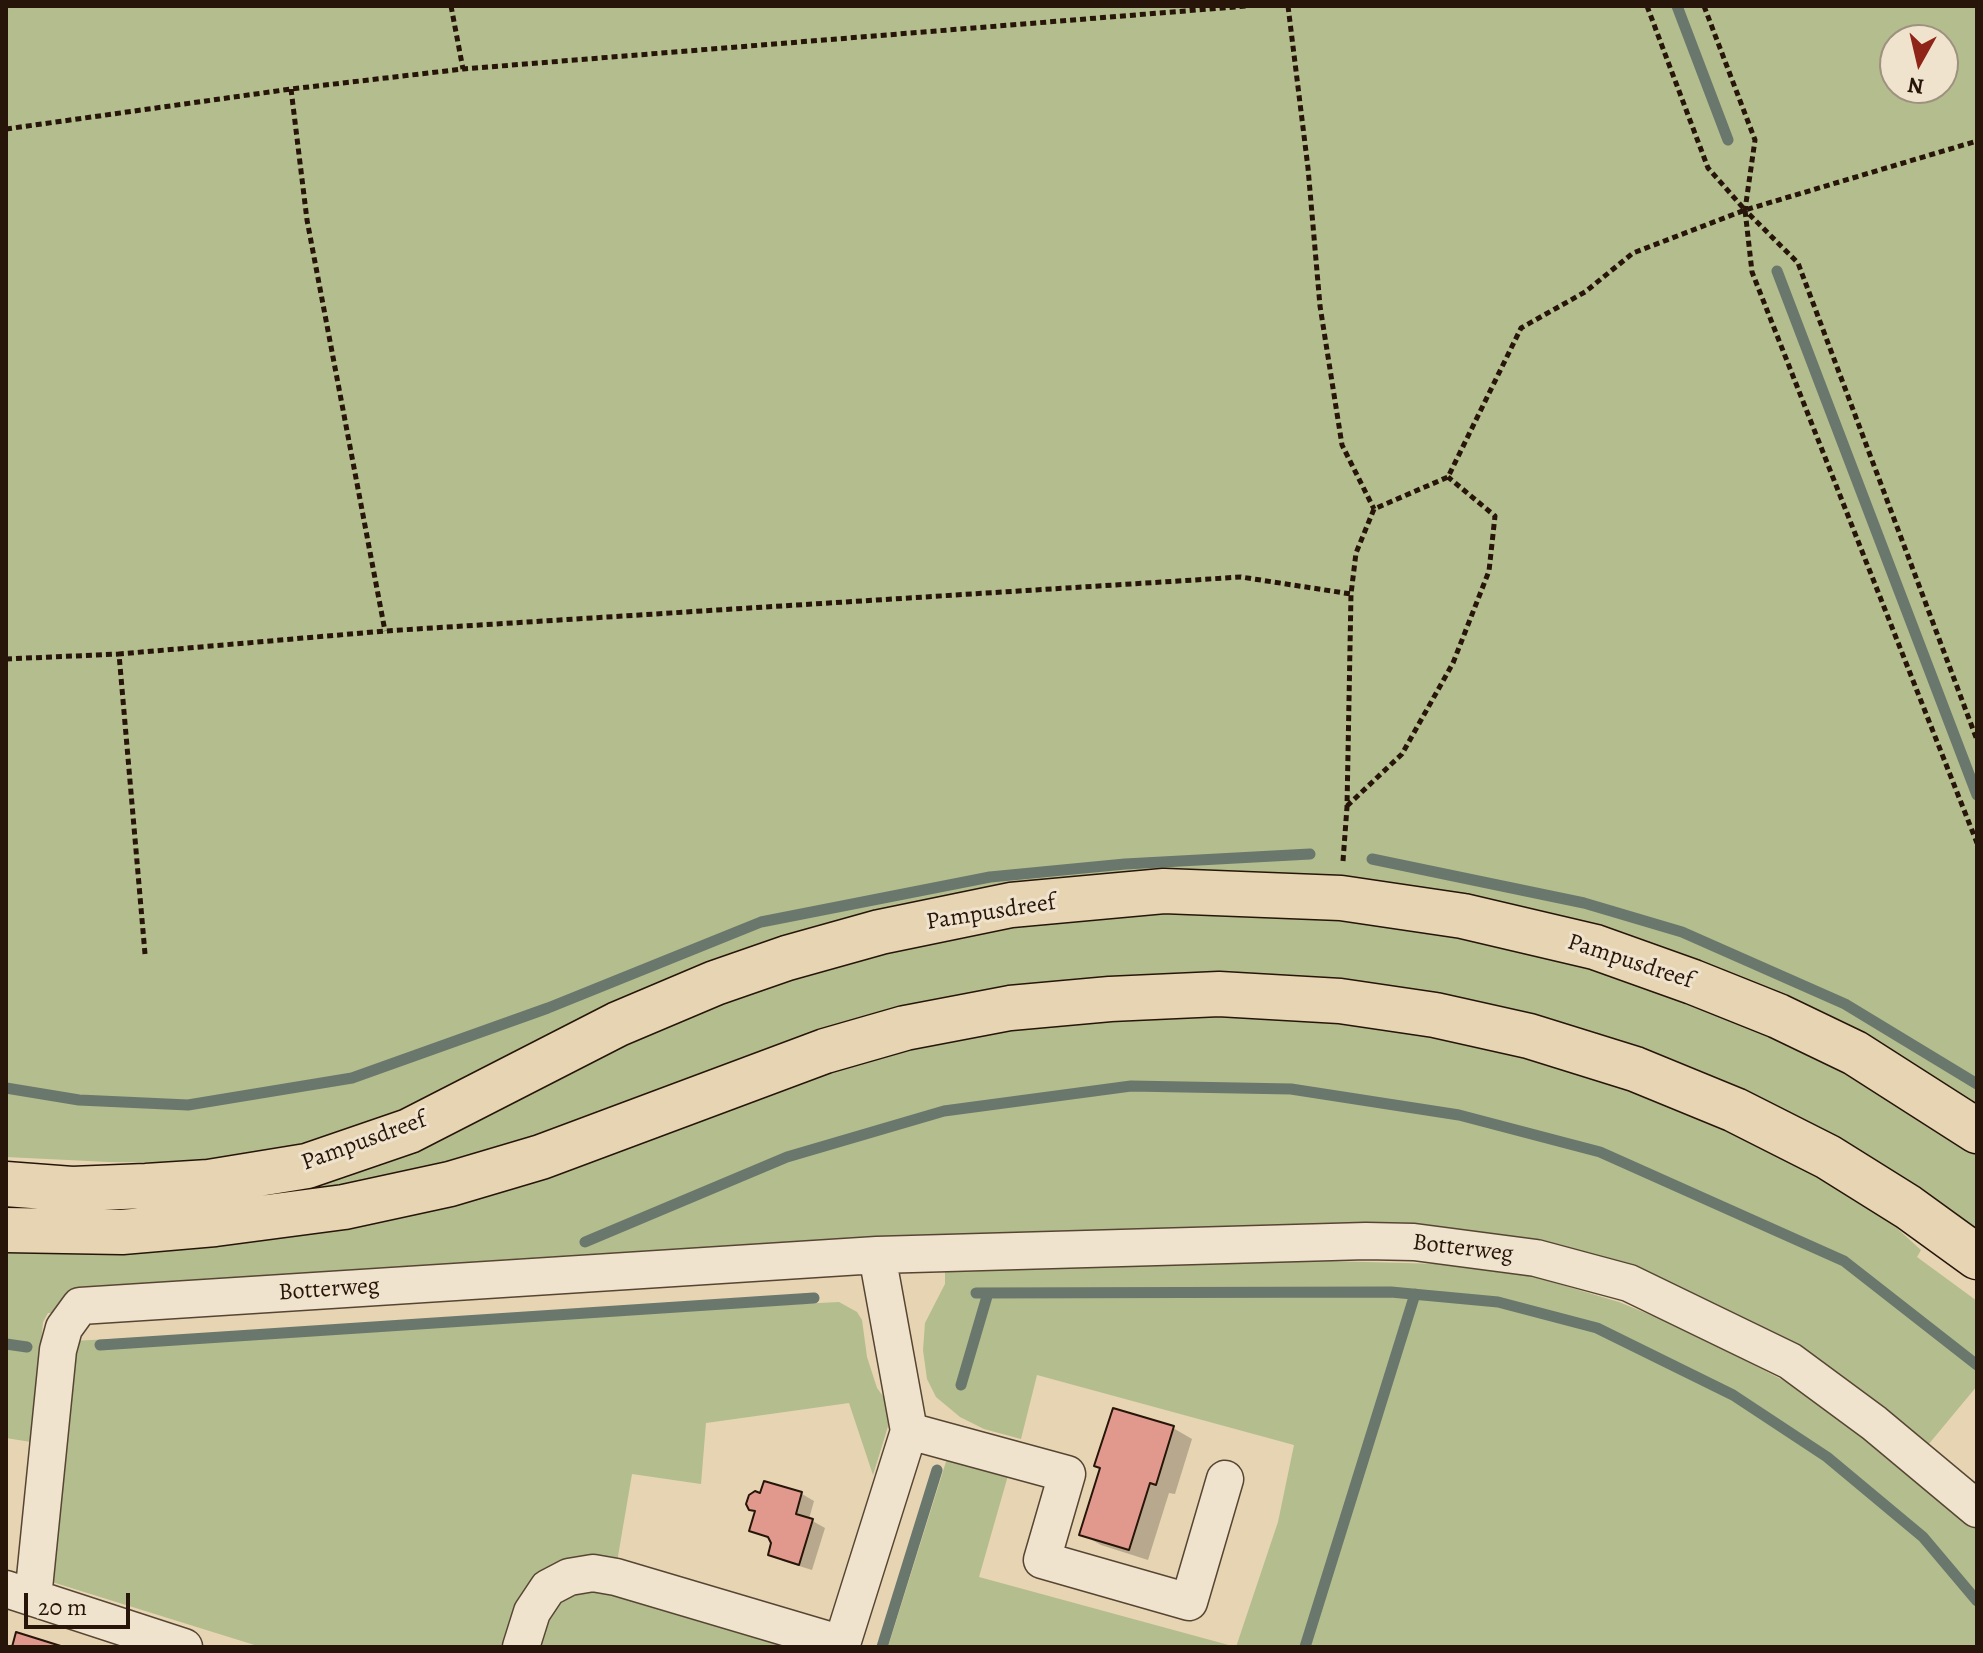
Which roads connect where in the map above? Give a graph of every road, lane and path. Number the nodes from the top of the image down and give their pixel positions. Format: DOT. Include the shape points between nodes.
graph roads {
  1 [pos="451,6"];
  2 [pos="1247,6"];
  3 [pos="1288,6"];
  4 [pos="1647,6"];
  5 [pos="1704,6"];
  6 [pos="463,69"];
  7 [pos="291,89"];
  8 [pos="6,129"];
  9 [pos="1977,141"];
  10 [pos="1745,210"];
  11 [pos="1448,477"];
  12 [pos="1374,509"];
  13 [pos="1351,594"];
  14 [pos="385,631"];
  15 [pos="119,654"];
  16 [pos="6,659"];
  17 [pos="1977,740"];
  18 [pos="1347,807"];
  19 [pos="1977,843"];
  20 [pos="1341,898"];
  21 [pos="145,954"];
  22 [pos="1977,1131"];
  23 [pos="6,1184"];
  24 [pos="6,1230"];
  25 [pos="877,1255"];
  26 [pos="1977,1257"];
  27 [pos="909,1431"];
  28 [pos="1225,1479"];
  29 [pos="1977,1509"];
  30 [pos="19,1593"];
  31 [pos="841,1646"];
  32 [pos="184,1647"];
  33 [pos="521,1647"];
  1 -- 6 [label="path"];
  2 -- 6 [label="path"];
  3 -- 12 [label="path" via="1320,306 1342,445"];
  4 -- 10 [label="path" via="1708,168"];
  5 -- 10 [label="path" via="1755,140"];
  6 -- 7 [label="path"];
  7 -- 8 [label="path"];
  7 -- 14 [label="path" via="307,220"];
  9 -- 10 [label="path"];
  10 -- 11 [label="path" via="1633,253 1585,292 1521,328"];
  10 -- 17 [label="path" via="1798,263"];
  10 -- 19 [label="path" via="1752,272"];
  11 -- 12 [label="path"];
  11 -- 18 [label="path" via="1495,516 1489,571 1453,663 1402,754"];
  12 -- 13 [label="path" via="1356,553"];
  13 -- 14 [label="path" via="1241,577"];
  13 -- 18 [label="path"];
  14 -- 15 [label="path"];
  15 -- 16 [label="path"];
  15 -- 21 [label="path"];
  18 -- 20 [label="path"];
  20 -- 22 [label="main road, Pampusdreef" via="1463,916 1595,947 1693,982 1855,1053"];
  20 -- 23 [label="main road, Pampusdreef" via="1164,891 1011,905 880,932 715,983 618,1024 409,1131 307,1166 146,1186 72,1189"];
  24 -- 26 [label="main road, Pampusdreef" via="122,1232 344,1207 541,1157 825,1051 905,1028 1010,1008 1219,994 1340,1001 1435,1015 1529,1036 1635,1069 1735,1110 1828,1157"];
  25 -- 27 [label="street"];
  25 -- 29 [label="street, Botterweg" via="1366,1241 1536,1258 1629,1283 1790,1361"];
  25 -- 30 [label="street, Botterweg" via="80,1306 64,1328 58,1350"];
  27 -- 28 [label="street" via="1067,1474 1042,1560 1189,1602"];
  27 -- 31 [label="street"];
  30 -- 32 [label="street"];
  31 -- 33 [label="street" via="593,1573 548,1588 532,1612"];
}
